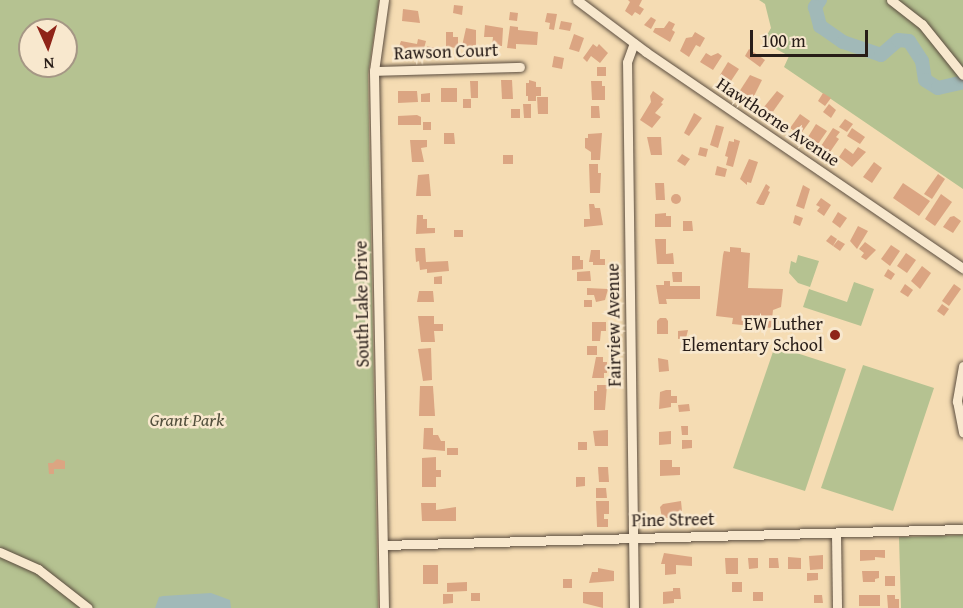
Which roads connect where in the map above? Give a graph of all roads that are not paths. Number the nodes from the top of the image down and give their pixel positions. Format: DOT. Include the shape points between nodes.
graph roads {
  1 [pos="384,0"];
  2 [pos="577,0"];
  3 [pos="891,0"];
  4 [pos="634,43"];
  5 [pos="520,67"];
  6 [pos="374,71"];
  7 [pos="960,71"];
  8 [pos="963,268"];
  9 [pos="963,366"];
  10 [pos="963,432"];
  11 [pos="963,529"];
  12 [pos="836,534"];
  13 [pos="633,538"];
  14 [pos="383,545"];
  15 [pos="0,552"];
  16 [pos="88,608"];
  17 [pos="384,608"];
  18 [pos="634,608"];
  19 [pos="837,608"];
  1 -- 6 [label="street, South Lake Drive"];
  2 -- 4 [label="street, Hawthorne Avenue"];
  3 -- 7 [label="street" via="922,24"];
  4 -- 8 [label="street, Hawthorne Avenue"];
  4 -- 13 [label="street, Fairview Avenue" via="627,62"];
  5 -- 6 [label="street, Rawson Court"];
  6 -- 14 [label="street, South Lake Drive"];
  9 -- 10 [label="street" via="957,400"];
  11 -- 12 [label="street, Pine Street"];
  12 -- 13 [label="street, Pine Street"];
  12 -- 19 [label="street"];
  13 -- 14 [label="street, Pine Street"];
  13 -- 18 [label="street, Fairview Avenue"];
  14 -- 17 [label="street, South Lake Drive"];
  15 -- 16 [label="street" via="38,569"];
}
